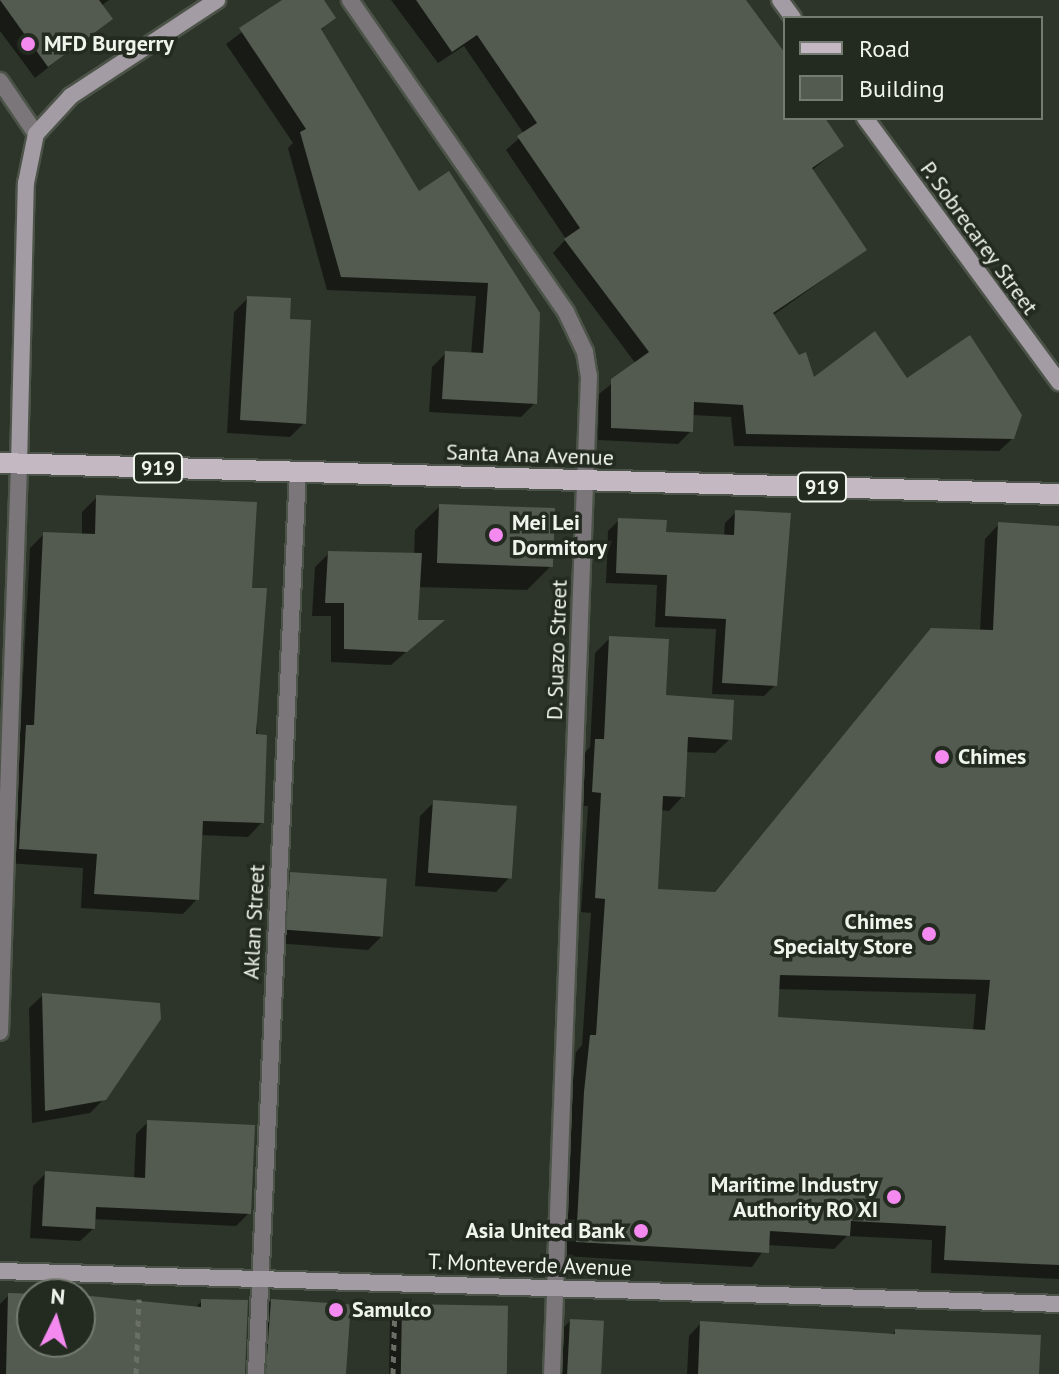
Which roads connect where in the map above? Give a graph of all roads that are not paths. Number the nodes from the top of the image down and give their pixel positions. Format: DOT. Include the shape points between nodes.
graph roads {
  1 [pos="217,0"];
  2 [pos="350,0"];
  3 [pos="0,81"];
  4 [pos="866,120"];
  5 [pos="36,134"];
  6 [pos="1059,382"];
  7 [pos="10,464"];
  8 [pos="298,471"];
  9 [pos="586,480"];
  10 [pos="1059,494"];
  11 [pos="0,1032"];
  12 [pos="0,1271"];
  13 [pos="260,1279"];
  14 [pos="553,1288"];
  15 [pos="1059,1304"];
  16 [pos="256,1374"];
  17 [pos="552,1374"];
  1 -- 5 [label="street" via="71,96"];
  2 -- 9 [label="street, D. Suazo Street" via="576,329 589,376"];
  3 -- 5 [label="street"];
  4 -- 6 [label="street, P. Sobrecarey Street"];
  5 -- 7 [label="street" via="26,183"];
  7 -- 8 [label="main road, Santa Ana Avenue / 919"];
  7 -- 11 [label="street"];
  8 -- 9 [label="main road, Santa Ana Avenue / 919"];
  8 -- 13 [label="street, Aklan Street"];
  9 -- 10 [label="main road, Santa Ana Avenue / 919"];
  9 -- 14 [label="street, D. Suazo Street"];
  12 -- 13 [label="street, T. Monteverde Avenue"];
  13 -- 14 [label="street, T. Monteverde Avenue"];
  13 -- 16 [label="street, Aklan Street"];
  14 -- 15 [label="street, T. Monteverde Avenue"];
  14 -- 17 [label="street, D. Suazo Street"];
}
